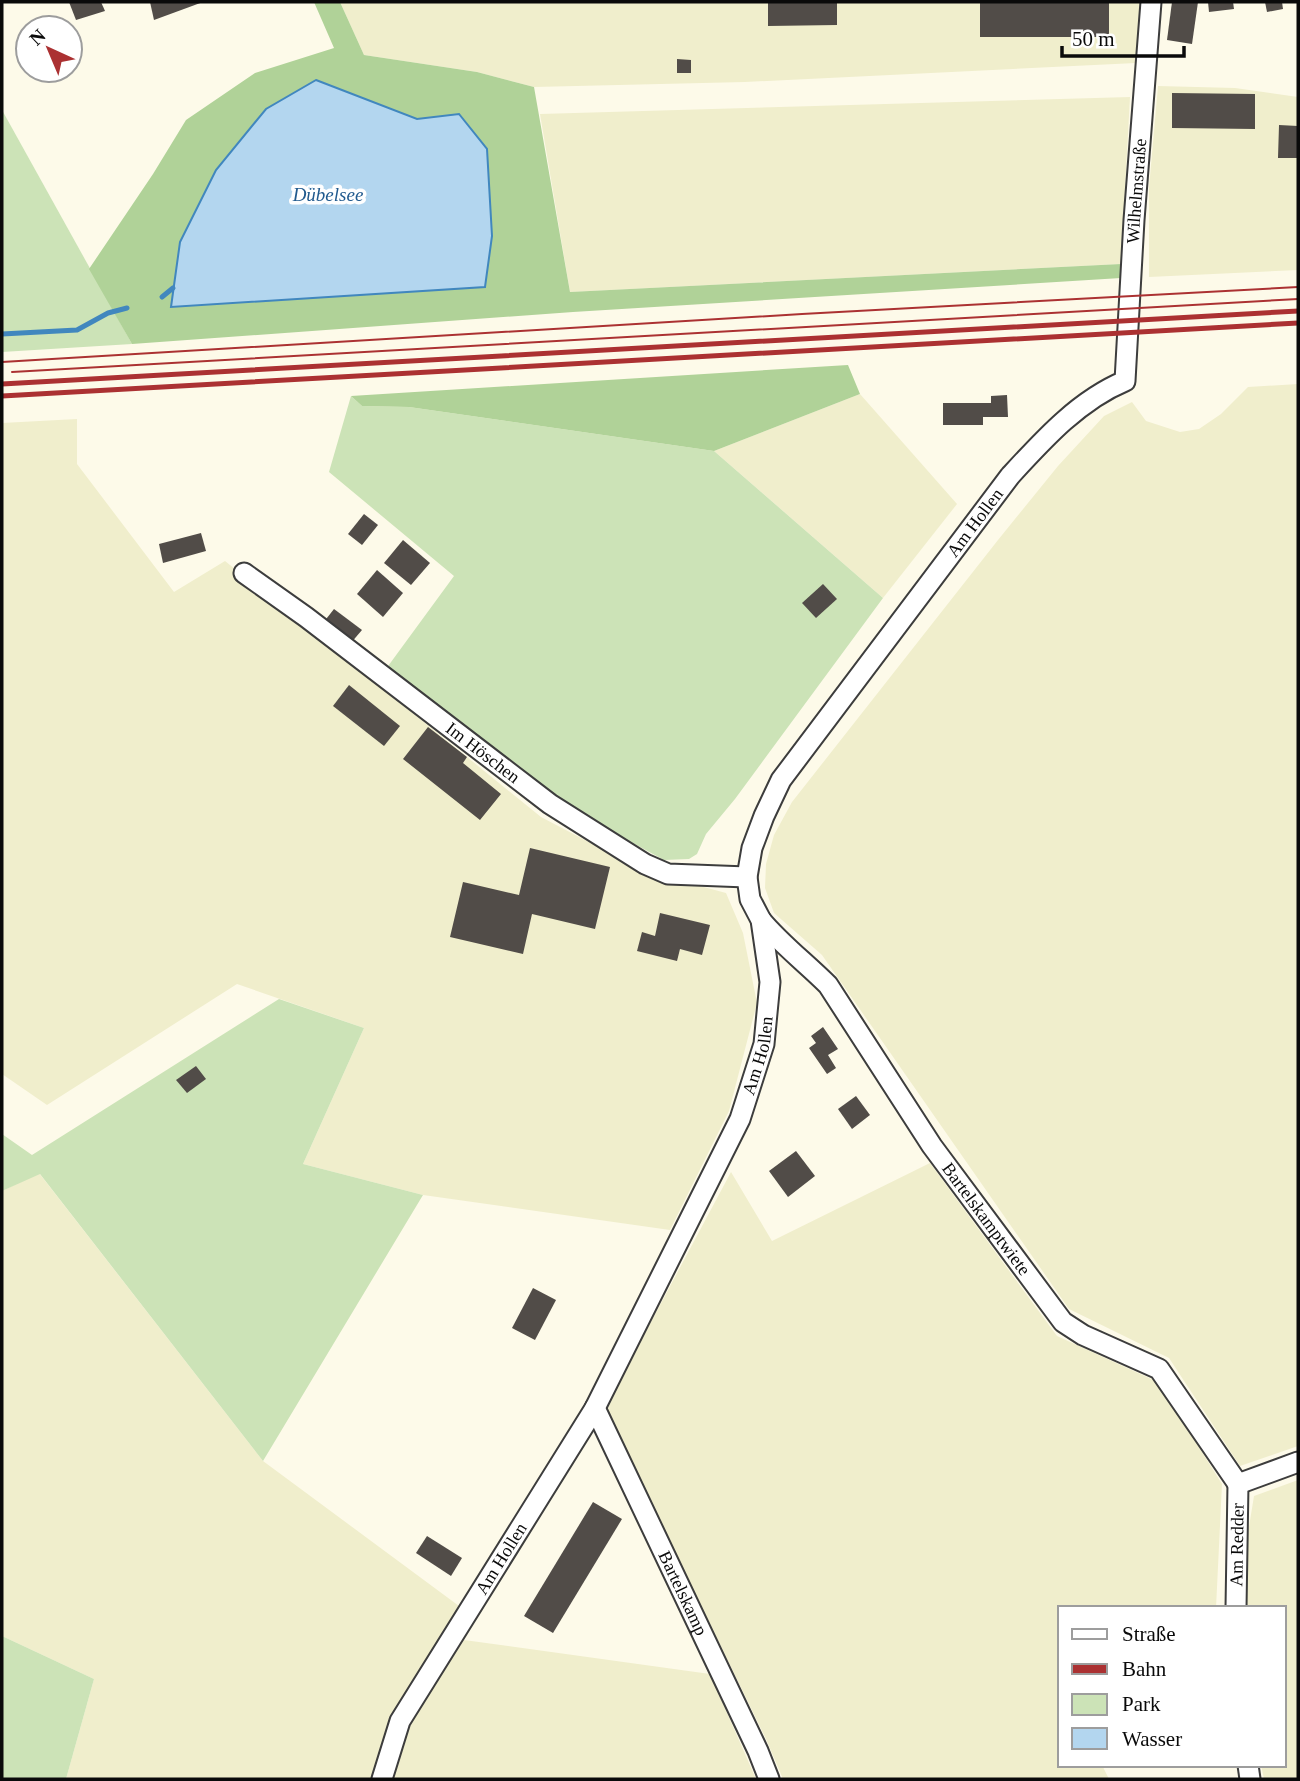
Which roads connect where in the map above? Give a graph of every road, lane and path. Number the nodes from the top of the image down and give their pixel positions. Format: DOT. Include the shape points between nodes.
graph roads {
  1 [pos="1152,2"];
  2 [pos="1125,381"];
  3 [pos="244,573"];
  4 [pos="747,877"];
  5 [pos="761,920"];
  6 [pos="595,1408"];
  7 [pos="1298,1462"];
  8 [pos="1238,1484"];
  9 [pos="1236,1606"];
  10 [pos="383,1779"];
  11 [pos="769,1779"];
  1 -- 2 [label="street, Wilhelmstraße"];
  2 -- 4 [label="street, Am Hollen" via="1106,389 1041,442 1002,486 781,780 752,848"];
  3 -- 4 [label="street, Im Höschen" via="550,804 645,864 668,874"];
  4 -- 5 [label="street, Am Hollen" via="750,899"];
  5 -- 6 [label="street, Am Hollen" via="770,982 764,1044 740,1119"];
  5 -- 8 [label="street, Bartelskamptwiete" via="828,985 932,1146 1063,1322 1160,1369"];
  6 -- 10 [label="street, Am Hollen" via="400,1721"];
  6 -- 11 [label="street, Bartelskamp"];
  7 -- 8 [label="street"];
  8 -- 9 [label="street, Am Redder"];
}
